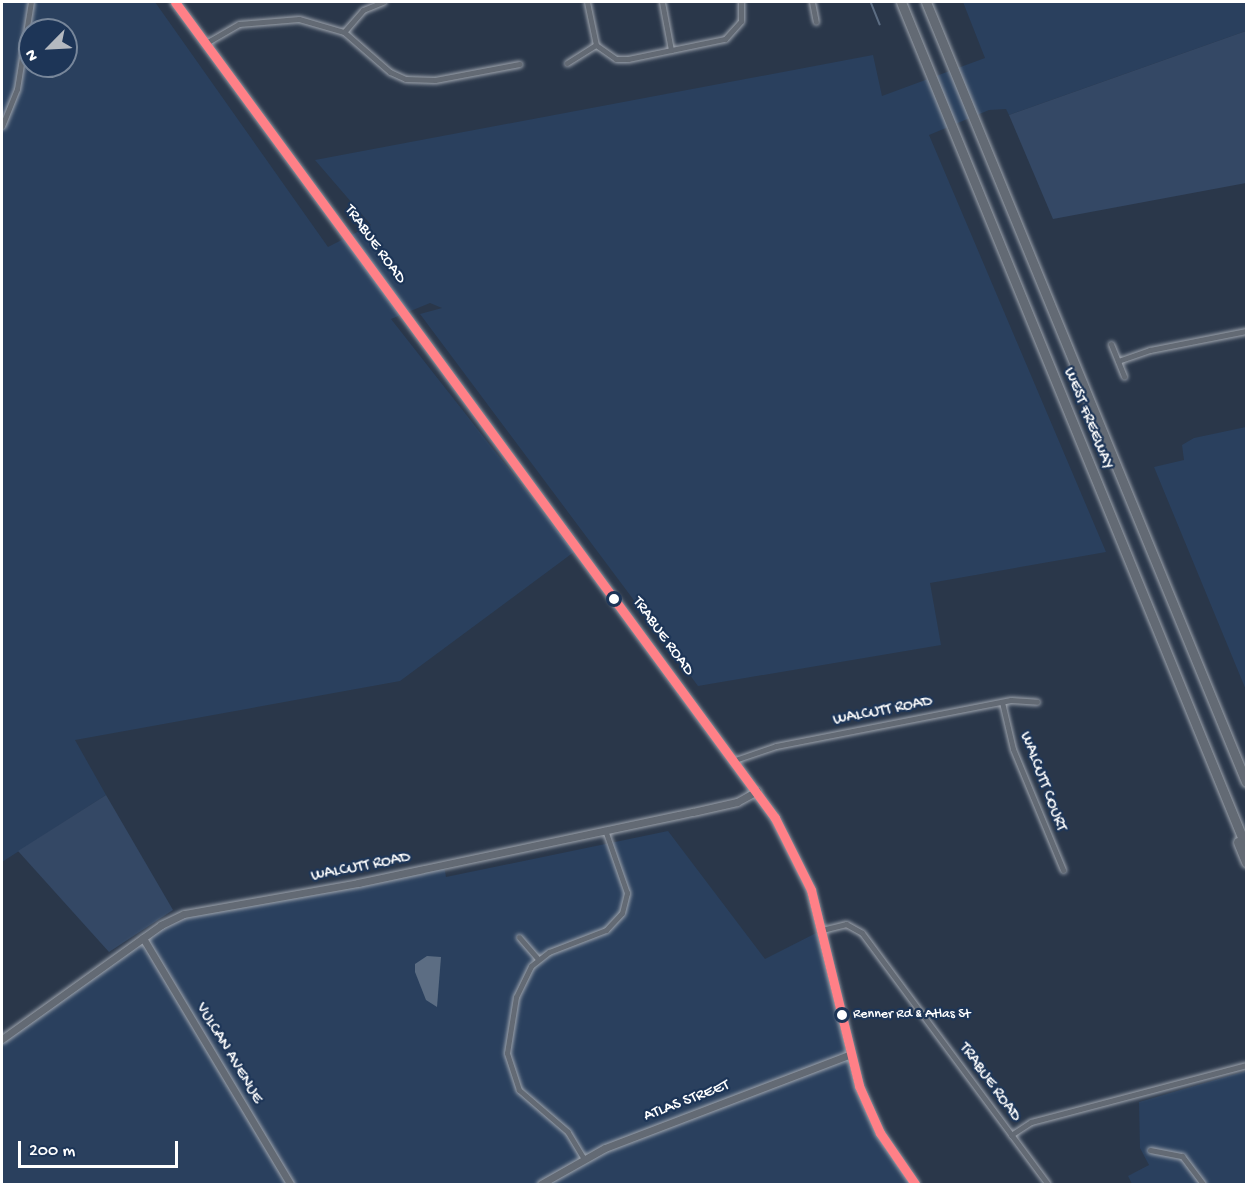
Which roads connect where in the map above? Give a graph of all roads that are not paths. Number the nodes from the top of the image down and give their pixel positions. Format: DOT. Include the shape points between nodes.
graph roads {
  1 [pos="32,2"];
  2 [pos="174,2"];
  3 [pos="383,2"];
  4 [pos="587,2"];
  5 [pos="662,2"];
  6 [pos="741,2"];
  7 [pos="812,2"];
  8 [pos="901,2"];
  9 [pos="927,2"];
  10 [pos="931,2"];
  11 [pos="816,22"];
  12 [pos="344,32"];
  13 [pos="206,43"];
  14 [pos="596,45"];
  15 [pos="671,50"];
  16 [pos="951,56"];
  17 [pos="567,63"];
  18 [pos="520,64"];
  19 [pos="2,126"];
  20 [pos="1246,331"];
  21 [pos="1111,344"];
  22 [pos="1118,362"];
  23 [pos="1124,376"];
  24 [pos="1099,488"];
  25 [pos="1002,702"];
  26 [pos="1037,702"];
  27 [pos="735,760"];
  28 [pos="1246,782"];
  29 [pos="757,791"];
  30 [pos="605,830"];
  31 [pos="1246,847"];
  32 [pos="1246,862"];
  33 [pos="1063,870"];
  34 [pos="822,930"];
  35 [pos="519,937"];
  36 [pos="143,938"];
  37 [pos="538,959"];
  38 [pos="2,1039"];
  39 [pos="849,1055"];
  40 [pos="1246,1065"];
  41 [pos="1011,1135"];
  42 [pos="1150,1150"];
  43 [pos="584,1159"];
  44 [pos="290,1185"];
  45 [pos="541,1185"];
  46 [pos="915,1185"];
  47 [pos="1048,1185"];
  48 [pos="1203,1185"];
  1 -- 19 [label="street" via="16,89"];
  2 -- 13 [label="main road, TRABUE ROAD"];
  3 -- 12 [label="street" via="363,10"];
  4 -- 14 [label="street"];
  5 -- 15 [label="street"];
  6 -- 15 [label="street" via="741,21 732,34"];
  7 -- 11 [label="street"];
  8 -- 24 [label="highway, WEST FREEWAY"];
  9 -- 16 [label="highway, WEST FREEWAY"];
  10 -- 16 [label="highway"];
  12 -- 13 [label="street" via="317,21 261,21 239,24"];
  12 -- 18 [label="street" via="390,72 406,79 435,80"];
  13 -- 27 [label="main road, TRABUE ROAD"];
  14 -- 15 [label="street" via="616,59"];
  14 -- 17 [label="street"];
  16 -- 28 [label="highway, WEST FREEWAY"];
  20 -- 22 [label="street" via="1150,350"];
  21 -- 22 [label="street"];
  22 -- 23 [label="street"];
  24 -- 31 [label="highway, WEST FREEWAY"];
  24 -- 32 [label="highway" via="1115,540"];
  25 -- 26 [label="street, WALCUTT ROAD"];
  25 -- 27 [label="street, WALCUTT ROAD" via="777,746"];
  25 -- 33 [label="street, WALCUTT COURT" via="1013,749"];
  27 -- 29 [label="main road, TRABUE ROAD"];
  29 -- 30 [label="street, WALCUTT ROAD" via="737,802"];
  29 -- 34 [label="main road, TRABUE ROAD" via="799,861"];
  30 -- 36 [label="street, WALCUTT ROAD" via="184,914"];
  30 -- 37 [label="street" via="612,860 627,893 622,913 606,930"];
  34 -- 39 [label="main road"];
  34 -- 41 [label="street, TRABUE ROAD" via="846,924 862,933"];
  35 -- 37 [label="street"];
  36 -- 38 [label="street, WALCUTT ROAD"];
  36 -- 44 [label="street, VULCAN AVENUE"];
  37 -- 43 [label="street" via="516,997 508,1066 519,1090 568,1132"];
  39 -- 43 [label="street, ATLAS STREET"];
  39 -- 46 [label="main road" via="878,1129"];
  40 -- 41 [label="street" via="1031,1122"];
  41 -- 47 [label="street, TRABUE ROAD"];
  42 -- 48 [label="street" via="1182,1156"];
  43 -- 45 [label="street, ATLAS STREET"];
}
